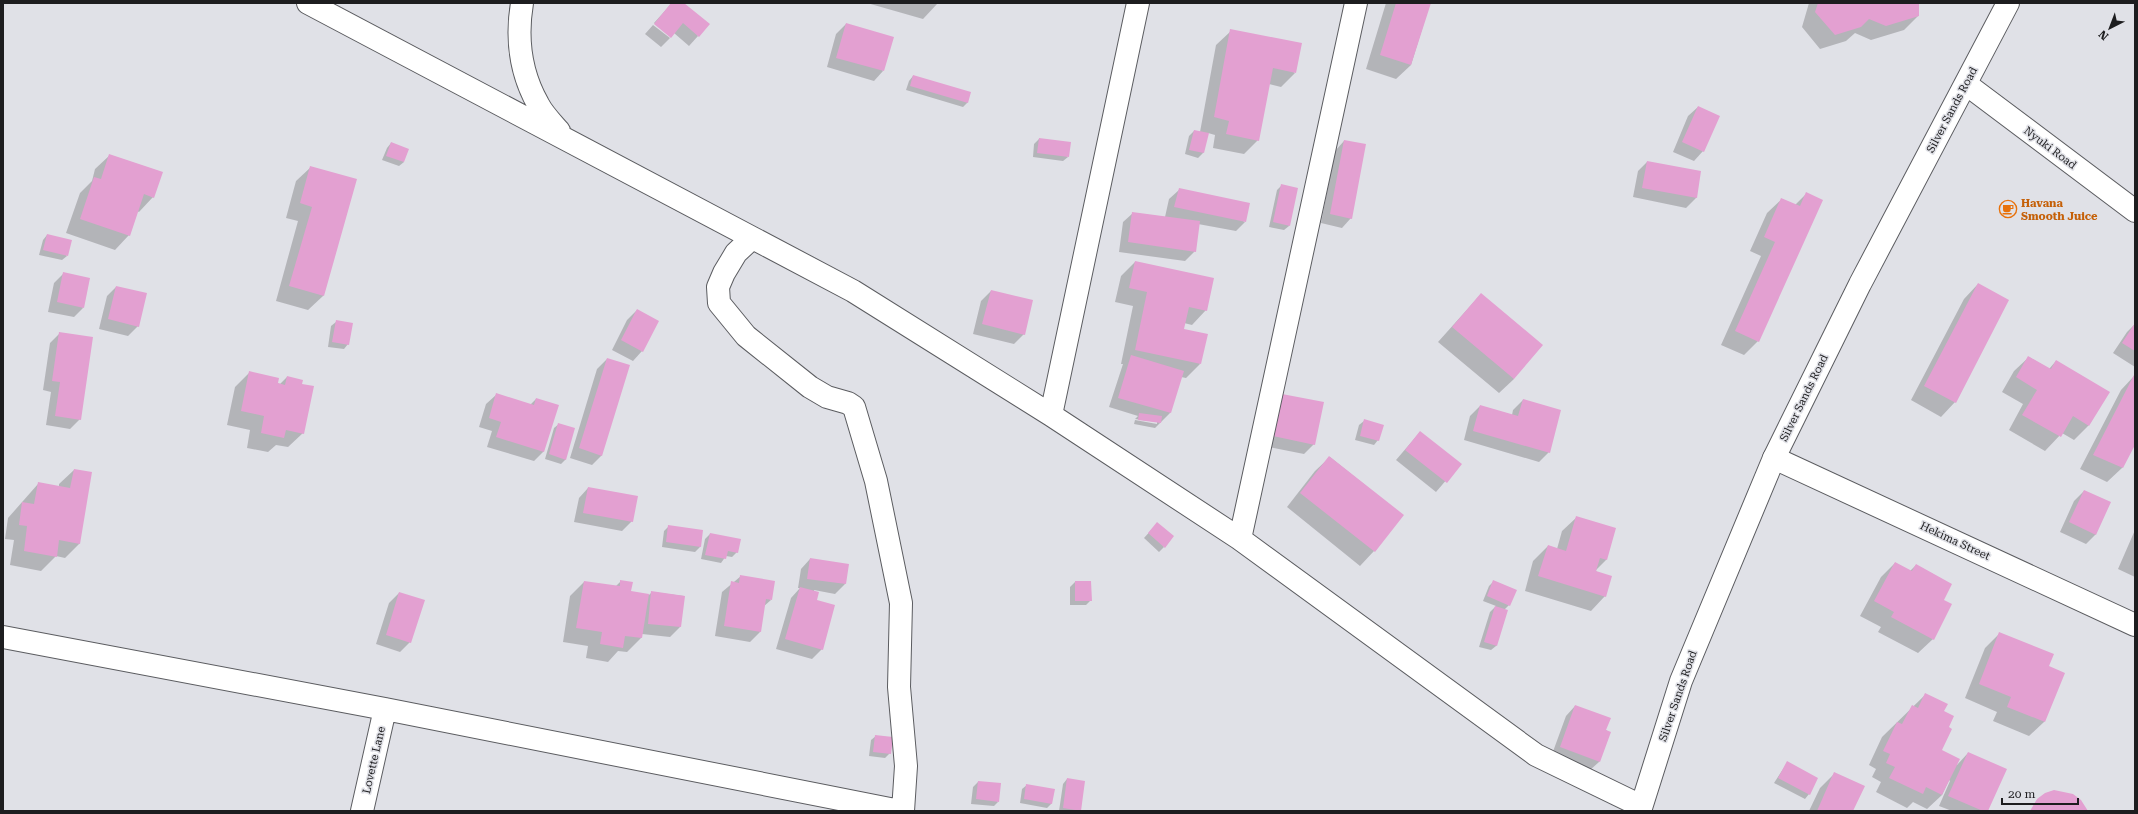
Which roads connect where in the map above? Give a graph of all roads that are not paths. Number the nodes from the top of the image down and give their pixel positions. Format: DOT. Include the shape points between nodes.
graph roads {
  1 [pos="308,3"];
  2 [pos="522,3"];
  3 [pos="1138,3"];
  4 [pos="1356,3"];
  5 [pos="2008,3"];
  6 [pos="1966,84"];
  7 [pos="563,137"];
  8 [pos="2135,211"];
  9 [pos="752,238"];
  10 [pos="1051,415"];
  11 [pos="1774,458"];
  12 [pos="1240,539"];
  13 [pos="2135,625"];
  14 [pos="3,637"];
  15 [pos="385,709"];
  16 [pos="1641,809"];
  17 [pos="362,811"];
  18 [pos="900,811"];
  19 [pos="903,811"];
  1 -- 7 [label="street"];
  2 -- 7 [label="street" via="518,28 523,68 538,105"];
  3 -- 10 [label="street"];
  4 -- 12 [label="street"];
  5 -- 6 [label="street, Silver Sands Road"];
  6 -- 8 [label="street, Nyuki Road"];
  6 -- 11 [label="street, Silver Sands Road" via="1860,284"];
  7 -- 9 [label="street"];
  9 -- 10 [label="street" via="853,291"];
  9 -- 19 [label="street" via="736,253 724,273 718,287 719,303 746,336 810,387 827,397 854,407 876,481 901,603 899,687 906,766"];
  10 -- 12 [label="street"];
  11 -- 13 [label="street, Hekima Street"];
  11 -- 16 [label="street, Silver Sands Road" via="1681,681"];
  12 -- 16 [label="street" via="1536,755"];
  14 -- 15 [label="street"];
  15 -- 17 [label="street, Lovette Lane"];
  15 -- 18 [label="street"];
}
